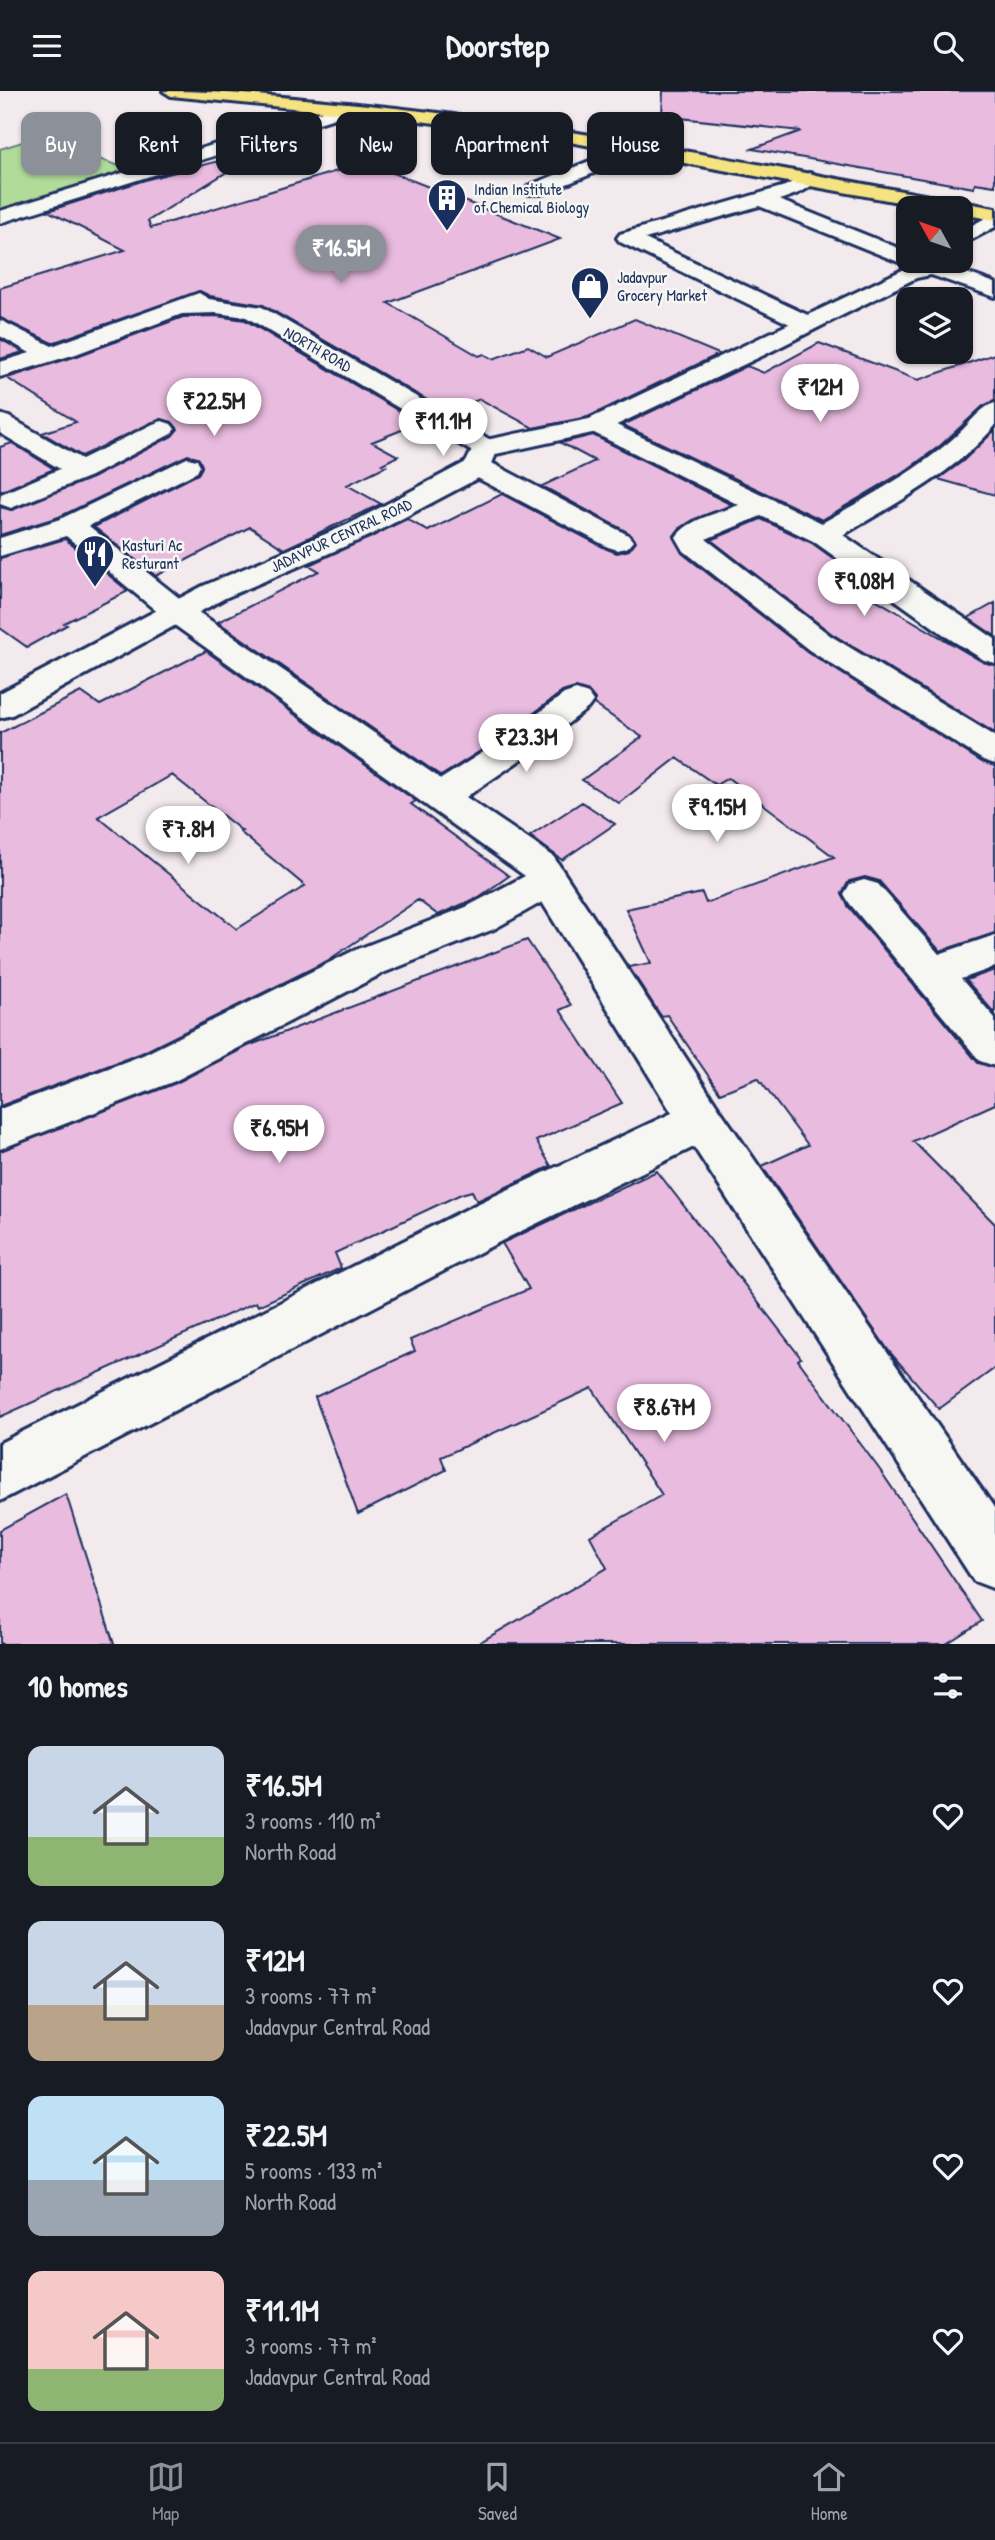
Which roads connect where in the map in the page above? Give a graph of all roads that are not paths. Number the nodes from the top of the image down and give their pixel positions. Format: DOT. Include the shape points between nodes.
graph roads {
  1 [pos="171,91"];
  2 [pos="278,91"];
  3 [pos="348,109"];
  4 [pos="587,134"];
  5 [pos="587,137"];
  6 [pos="684,151"];
  7 [pos="684,153"];
  8 [pos="587,169"];
  9 [pos="809,179"];
  10 [pos="535,190"];
  11 [pos="760,199"];
  12 [pos="995,203"];
  13 [pos="0,217"];
  14 [pos="995,217"];
  15 [pos="973,231"];
  16 [pos="995,232"];
  17 [pos="973,245"];
  18 [pos="896,254"];
  19 [pos="903,273"];
  20 [pos="947,273"];
  21 [pos="995,290"];
  22 [pos="221,292"];
  23 [pos="177,308"];
  24 [pos="806,323"];
  25 [pos="0,327"];
  26 [pos="50,355"];
  27 [pos="0,370"];
  28 [pos="995,411"];
  29 [pos="0,422"];
  30 [pos="597,425"];
  31 [pos="162,429"];
  32 [pos="481,458"];
  33 [pos="187,466"];
  34 [pos="81,470"];
  35 [pos="11,500"];
  36 [pos="763,505"];
  37 [pos="70,525"];
  38 [pos="823,535"];
  39 [pos="618,541"];
  40 [pos="0,547"];
  41 [pos="177,612"];
  42 [pos="995,653"];
  43 [pos="576,701"];
  44 [pos="0,707"];
  45 [pos="995,752"];
  46 [pos="440,797"];
  47 [pos="548,881"];
  48 [pos="864,894"];
  49 [pos="995,951"];
  50 [pos="931,973"];
  51 [pos="995,1048"];
  52 [pos="702,1121"];
  53 [pos="0,1129"];
  54 [pos="0,1473"];
  55 [pos="995,1560"];
  1 -- 3 [label="main road"];
  2 -- 4 [label="main road" via="500,117"];
  3 -- 5 [label="main road"];
  3 -- 13 [label="street"];
  6 -- 12 [label="main road"];
  7 -- 9 [label="main road"];
  8 -- 10 [label="street"];
  9 -- 11 [label="street" via="792,190"];
  9 -- 14 [label="main road"];
  11 -- 18 [label="street"];
  11 -- 24 [label="street" via="627,238"];
  14 -- 15 [label="street"];
  16 -- 17 [label="street"];
  19 -- 24 [label="street, JADAVPUR CENTRAL ROAD"];
  20 -- 21 [label="street"];
  22 -- 23 [label="street, NORTH ROAD"];
  23 -- 26 [label="street, NORTH ROAD"];
  23 -- 32 [label="street, NORTH ROAD" via="234,306 254,312 380,386"];
  24 -- 30 [label="street, JADAVPUR CENTRAL ROAD"];
  25 -- 26 [label="street"];
  26 -- 27 [label="street, NORTH ROAD"];
  28 -- 38 [label="street" via="973,437 933,469"];
  29 -- 34 [label="street"];
  30 -- 32 [label="street, JADAVPUR CENTRAL ROAD"];
  30 -- 36 [label="street"];
  31 -- 34 [label="street"];
  32 -- 39 [label="street, NORTH ROAD"];
  32 -- 41 [label="street, JADAVPUR CENTRAL ROAD" via="359,530"];
  33 -- 37 [label="street"];
  34 -- 35 [label="street"];
  36 -- 38 [label="street"];
  36 -- 45 [label="street" via="690,537 694,545 820,643"];
  37 -- 40 [label="street"];
  37 -- 41 [label="street"];
  38 -- 42 [label="street"];
  41 -- 44 [label="street, JADAVPUR CENTRAL ROAD"];
  41 -- 46 [label="street"];
  43 -- 46 [label="street"];
  46 -- 47 [label="street" via="539,866"];
  47 -- 52 [label="street"];
  47 -- 53 [label="street" via="480,918 368,962 159,1068"];
  48 -- 50 [label="street"];
  49 -- 50 [label="street"];
  50 -- 51 [label="street"];
  52 -- 54 [label="street" via="492,1221"];
  52 -- 55 [label="street"];
}
